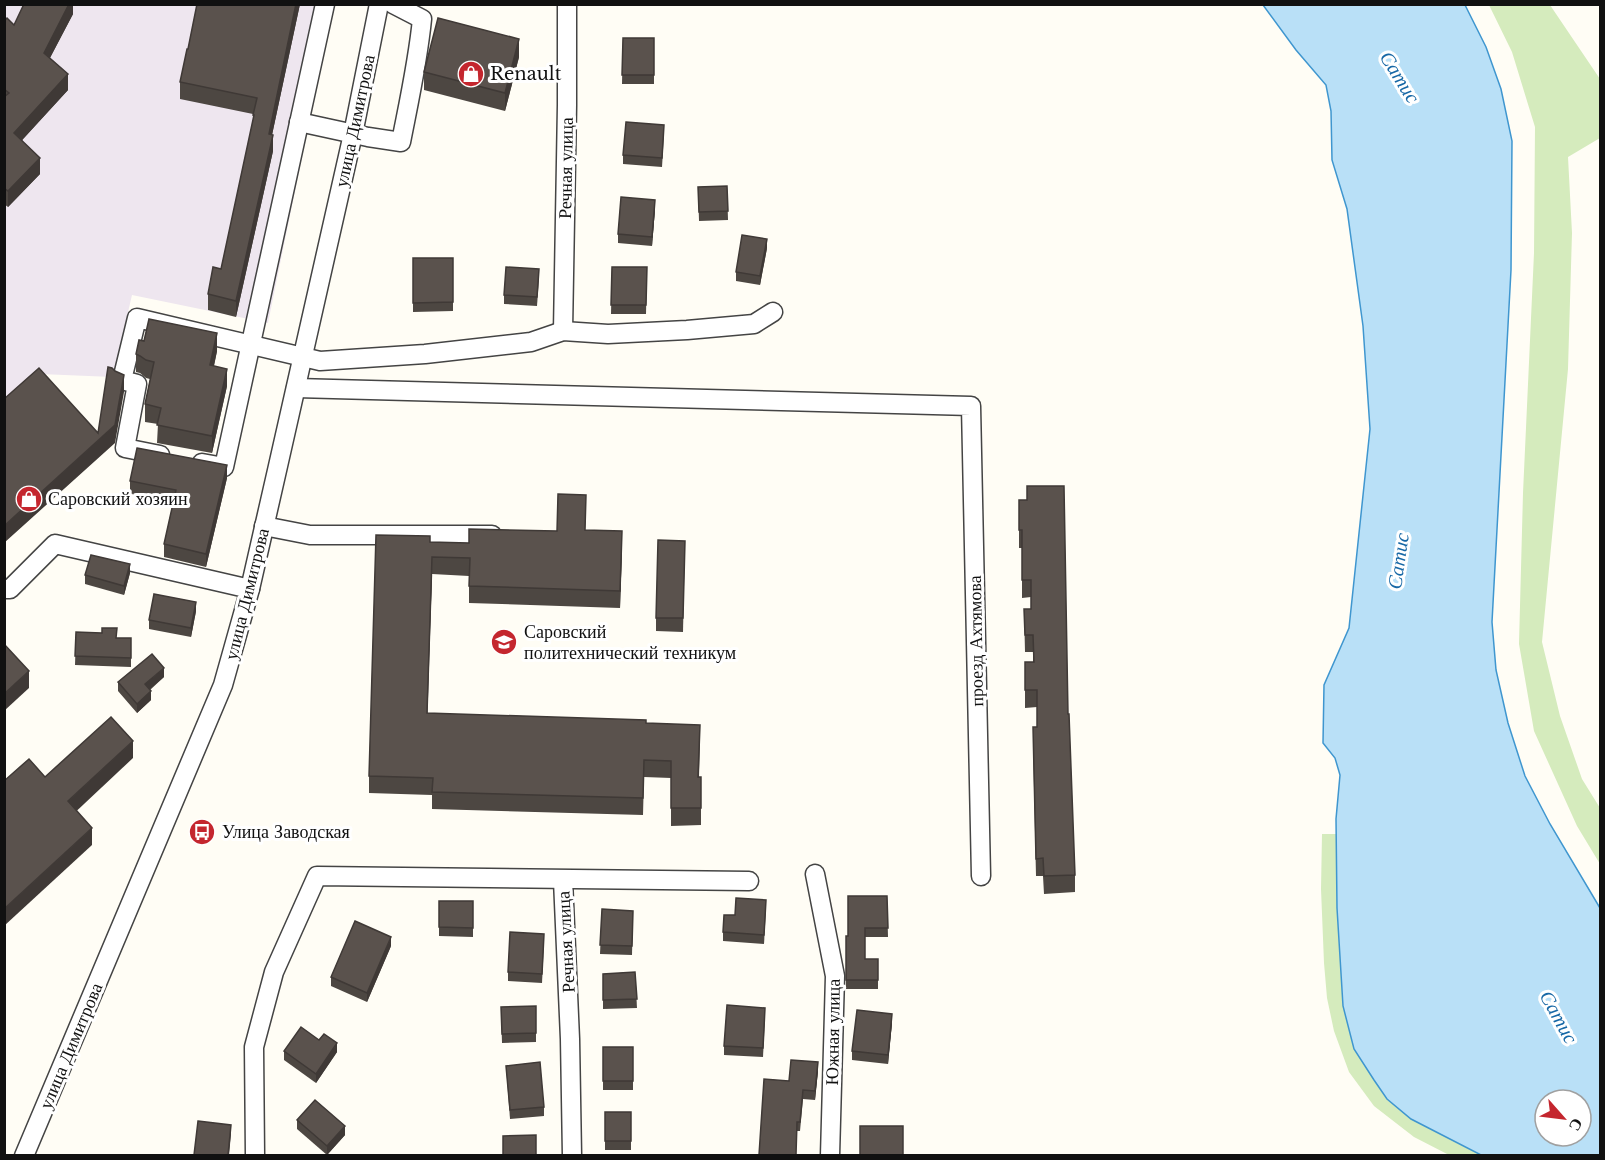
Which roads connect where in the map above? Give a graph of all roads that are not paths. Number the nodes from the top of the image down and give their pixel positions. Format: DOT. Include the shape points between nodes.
graph roads {
  1 [pos="325,4"];
  2 [pos="379,4"];
  3 [pos="393,4"];
  4 [pos="567,4"];
  5 [pos="299,122"];
  6 [pos="353,134"];
  7 [pos="773,312"];
  8 [pos="563,331"];
  9 [pos="250,345"];
  10 [pos="303,357"];
  11 [pos="296,388"];
  12 [pos="264,526"];
  13 [pos="512,535"];
  14 [pos="250,589"];
  15 [pos="4,590"];
  16 [pos="815,874"];
  17 [pos="981,876"];
  18 [pos="563,880"];
  19 [pos="749,881"];
  20 [pos="24,1155"];
  21 [pos="255,1155"];
  22 [pos="572,1155"];
  23 [pos="830,1155"];
  1 -- 5 [label="street"];
  2 -- 6 [label="street, улица Димитрова"];
  3 -- 6 [label="street" via="422,19 415,78 400,142"];
  4 -- 8 [label="street, Речная улица"];
  5 -- 6 [label="street"];
  5 -- 9 [label="street"];
  6 -- 10 [label="street, улица Димитрова"];
  7 -- 8 [label="street" via="754,324 608,334"];
  8 -- 10 [label="street" via="531,342 424,354 320,361"];
  9 -- 9 [label="street" via="224,467 125,448 137,384 122,380 136,318"];
  9 -- 10 [label="street"];
  10 -- 11 [label="street, улица Димитрова"];
  11 -- 12 [label="street, улица Димитрова"];
  11 -- 17 [label="street, проезд Ахтямова" via="970,406"];
  12 -- 13 [label="street" via="310,535"];
  12 -- 14 [label="street, улица Димитрова"];
  14 -- 15 [label="street" via="55,543 10,590"];
  14 -- 20 [label="street, улица Димитрова" via="224,685"];
  16 -- 23 [label="street, Южная улица" via="835,976"];
  18 -- 19 [label="street, Речная улица"];
  18 -- 21 [label="street" via="317,876 274,972 254,1047"];
  18 -- 22 [label="street, Речная улица"];
}
